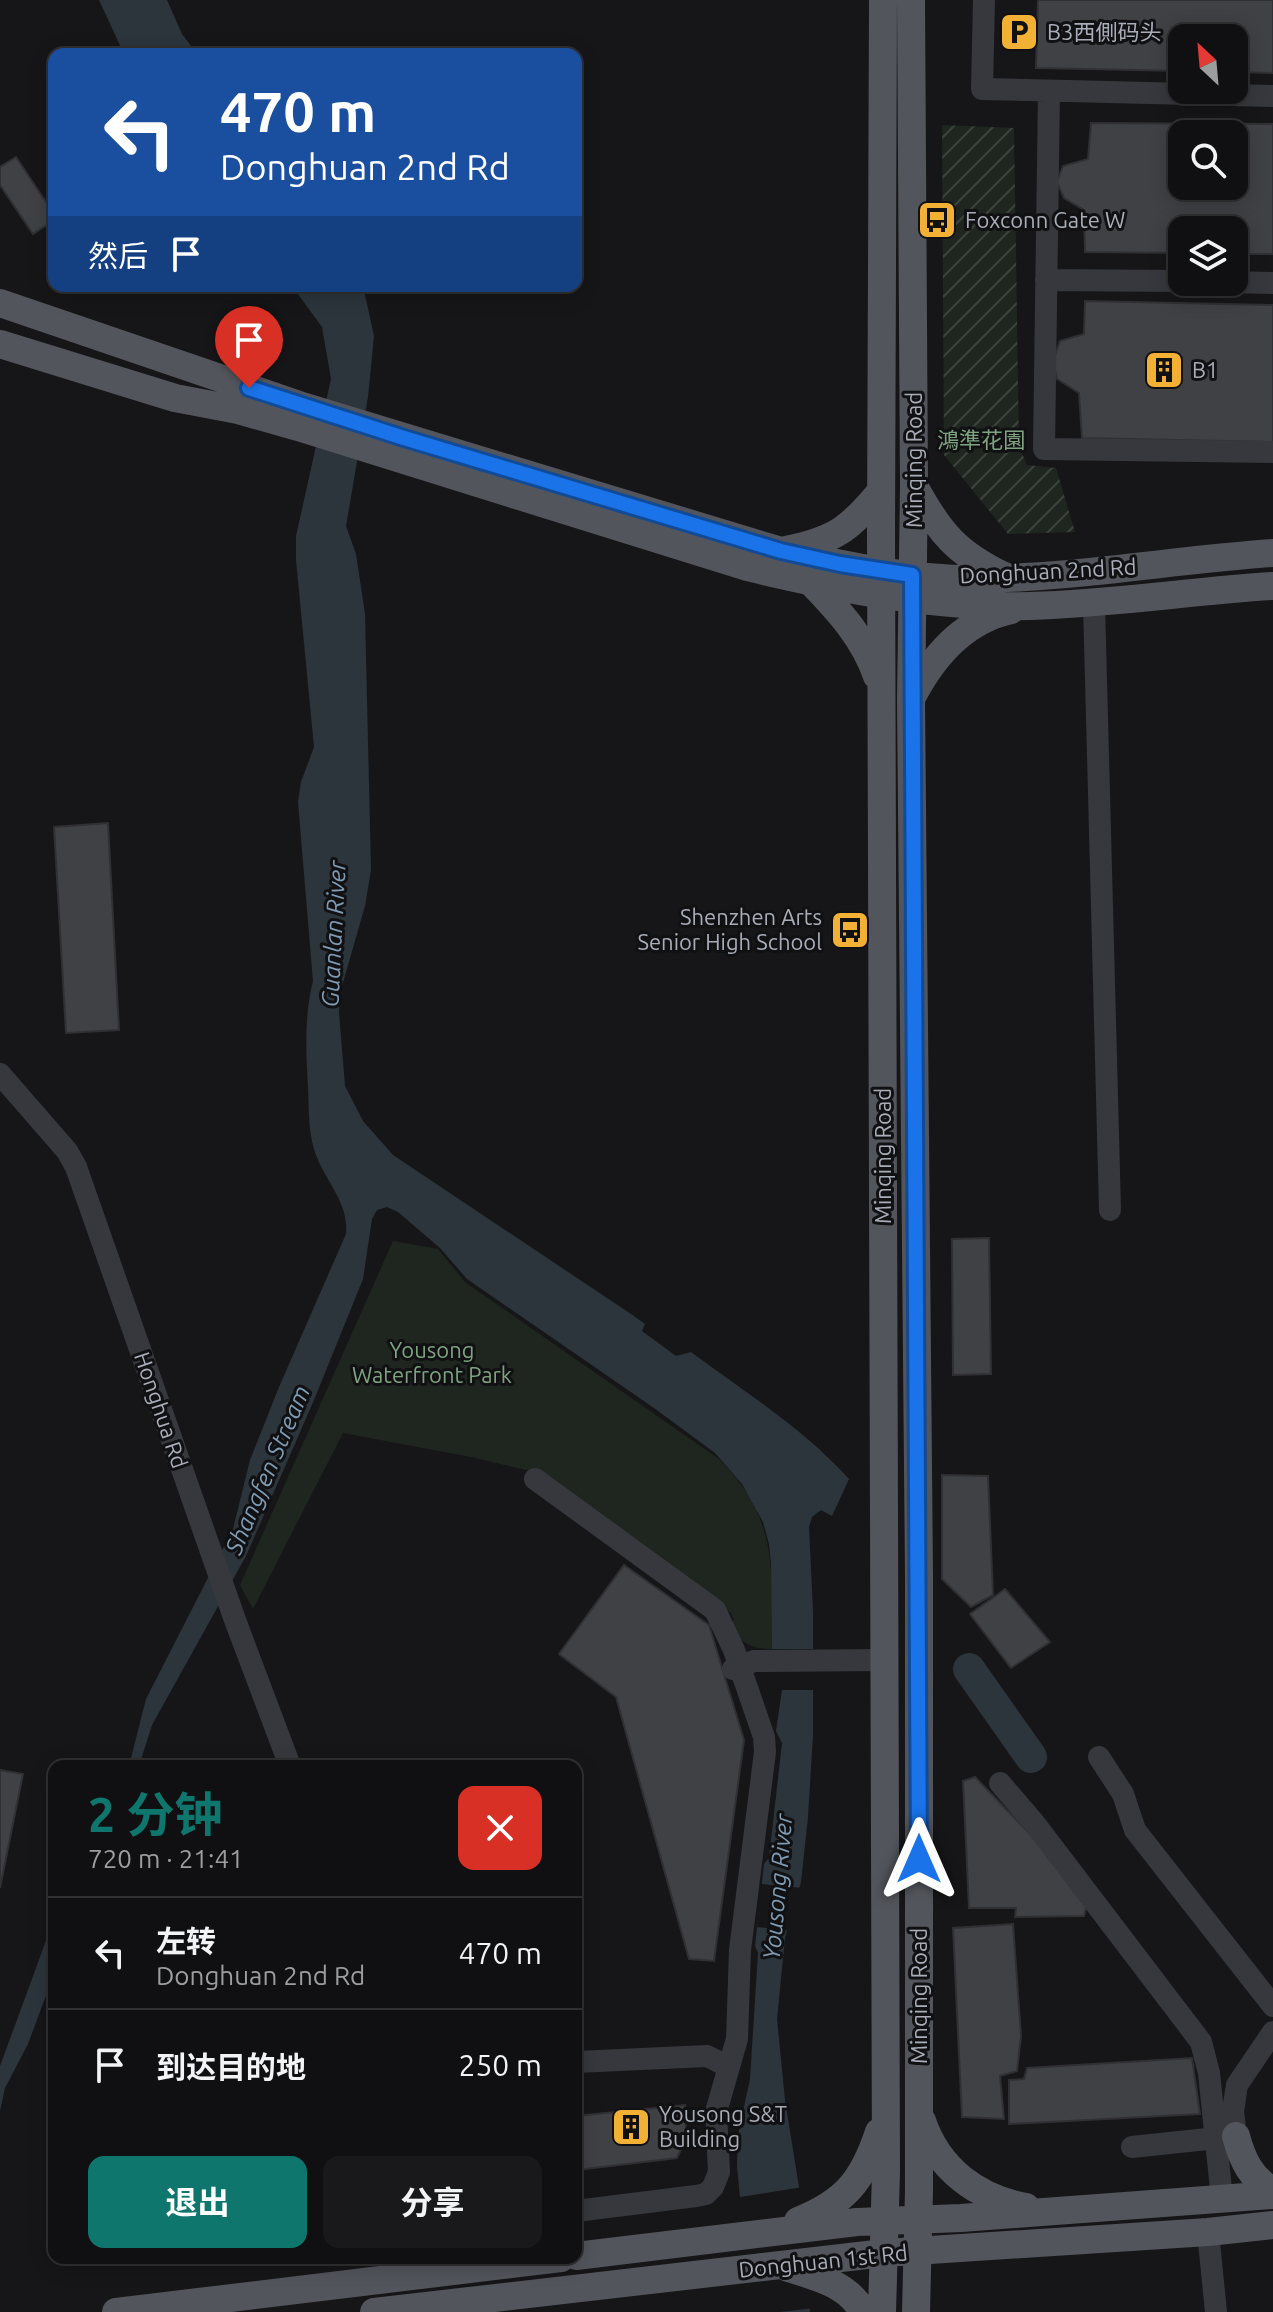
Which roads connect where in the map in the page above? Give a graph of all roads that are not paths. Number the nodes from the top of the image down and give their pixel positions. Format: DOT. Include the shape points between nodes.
graph roads {
  1 [pos="883,0"];
  2 [pos="911,0"];
  3 [pos="984,0"];
  4 [pos="1049,91"];
  5 [pos="1273,96"];
  6 [pos="1046,280"];
  7 [pos="1168,281"];
  8 [pos="1248,282"];
  9 [pos="1273,283"];
  10 [pos="0,303"];
  11 [pos="7,349"];
  12 [pos="302,417"];
  13 [pos="401,448"];
  14 [pos="1273,452"];
  15 [pos="914,486"];
  16 [pos="881,491"];
  17 [pos="781,551"];
  18 [pos="1273,553"];
  19 [pos="1008,578"];
  20 [pos="881,582"];
  21 [pos="812,583"];
  22 [pos="912,586"];
  23 [pos="1273,586"];
  24 [pos="1094,604"];
  25 [pos="1027,606"];
  26 [pos="882,692"];
  27 [pos="911,699"];
  28 [pos="0,1074"];
  29 [pos="1110,1210"];
  30 [pos="535,1479"];
  31 [pos="884,1660"];
  32 [pos="742,1665"];
  33 [pos="1099,1757"];
  34 [pos="288,1760"];
  35 [pos="1000,1783"];
  36 [pos="1273,2006"];
  37 [pos="1273,2032"];
  38 [pos="582,2062"];
  39 [pos="729,2067"];
  40 [pos="919,2109"];
  41 [pos="886,2113"];
  42 [pos="1226,2138"];
  43 [pos="1132,2147"];
  44 [pos="1273,2193"];
  45 [pos="1222,2199"];
  46 [pos="582,2210"];
  47 [pos="1055,2211"];
  48 [pos="814,2220"];
  49 [pos="884,2220"];
  50 [pos="918,2220"];
  51 [pos="1273,2225"];
  52 [pos="1208,2232"];
  53 [pos="917,2251"];
  54 [pos="884,2253"];
  55 [pos="582,2255"];
  56 [pos="456,2264"];
  57 [pos="820,2269"];
  58 [pos="470,2306"];
  59 [pos="116,2312"];
  60 [pos="374,2312"];
  61 [pos="863,2312"];
  62 [pos="882,2312"];
  63 [pos="916,2312"];
  64 [pos="1216,2312"];
  1 -- 16 [label="main road, Minqing Road"];
  2 -- 15 [label="main road, Minqing Road"];
  3 -- 4 [label="street" via="982,89"];
  4 -- 5 [label="street"];
  4 -- 6 [label="street"];
  6 -- 7 [label="street"];
  6 -- 14 [label="street" via="1044,449"];
  8 -- 9 [label="street"];
  10 -- 12 [label="main road, Donghuan 2nd Rd"];
  11 -- 12 [label="main road, Donghuan 2nd Rd" via="175,398"];
  12 -- 13 [label="main road, Donghuan 2nd Rd"];
  13 -- 17 [label="main road, Donghuan 2nd Rd"];
  13 -- 21 [label="main road, Donghuan 2nd Rd" via="747,567"];
  15 -- 19 [label="main road" via="947,539"];
  15 -- 22 [label="main road, Minqing Road"];
  16 -- 17 [label="main road" via="844,530 825,541"];
  16 -- 20 [label="main road, Minqing Road"];
  17 -- 20 [label="main road, Donghuan 2nd Rd" via="840,564"];
  18 -- 19 [label="main road, Donghuan 2nd Rd"];
  19 -- 22 [label="main road, Donghuan 2nd Rd"];
  20 -- 21 [label="main road, Donghuan 2nd Rd"];
  20 -- 22 [label="main road, Donghuan 2nd Rd"];
  20 -- 26 [label="main road, Minqing Road"];
  21 -- 26 [label="main road" via="858,636"];
  22 -- 25 [label="main road, Donghuan 2nd Rd" via="946,603"];
  22 -- 27 [label="main road, Minqing Road"];
  23 -- 24 [label="main road, Donghuan 2nd Rd"];
  24 -- 25 [label="main road, Donghuan 2nd Rd"];
  24 -- 29 [label="street"];
  25 -- 27 [label="main road" via="980,620 957,637 936,657"];
  26 -- 31 [label="main road, Minqing Road"];
  27 -- 40 [label="main road, Minqing Road"];
  28 -- 34 [label="street, Honghua Rd" via="76,1167"];
  30 -- 32 [label="street" via="715,1610"];
  31 -- 32 [label="street"];
  31 -- 41 [label="main road, Minqing Road"];
  32 -- 39 [label="street" via="765,1745 740,1950 737,2039"];
  33 -- 36 [label="street" via="1123,1794 1135,1830"];
  35 -- 42 [label="street" via="1195,2030"];
  37 -- 42 [label="street" via="1237,2085"];
  38 -- 39 [label="street" via="707,2056"];
  39 -- 46 [label="street" via="716,2112 719,2172 706,2194"];
  40 -- 47 [label="main road" via="933,2148 964,2182 1001,2200"];
  40 -- 50 [label="main road, Minqing Road"];
  41 -- 48 [label="main road" via="863,2174"];
  41 -- 49 [label="main road, Minqing Road"];
  42 -- 43 [label="street"];
  42 -- 44 [label="main road"];
  42 -- 45 [label="street"];
  44 -- 45 [label="main road, Donghuan 1st Rd"];
  45 -- 47 [label="main road, Donghuan 1st Rd"];
  47 -- 50 [label="main road, Donghuan 1st Rd"];
  48 -- 49 [label="main road, Donghuan 1st Rd"];
  48 -- 55 [label="main road, Donghuan 1st Rd" via="776,2230"];
  49 -- 50 [label="main road, Donghuan 1st Rd"];
  49 -- 54 [label="main road, Minqing Road"];
  50 -- 53 [label="main road, Minqing Road"];
  51 -- 52 [label="main road, Donghuan 1st Rd"];
  52 -- 53 [label="main road, Donghuan 1st Rd"];
  52 -- 64 [label="street"];
  53 -- 54 [label="main road, Donghuan 1st Rd"];
  53 -- 63 [label="main road, Minqing Road"];
  54 -- 57 [label="main road, Donghuan 1st Rd"];
  54 -- 62 [label="main road, Minqing Road"];
  56 -- 59 [label="main road"];
  57 -- 58 [label="main road, Donghuan 1st Rd" via="776,2265"];
  57 -- 61 [label="main road"];
  58 -- 60 [label="main road, Donghuan 1st Rd"];
}
